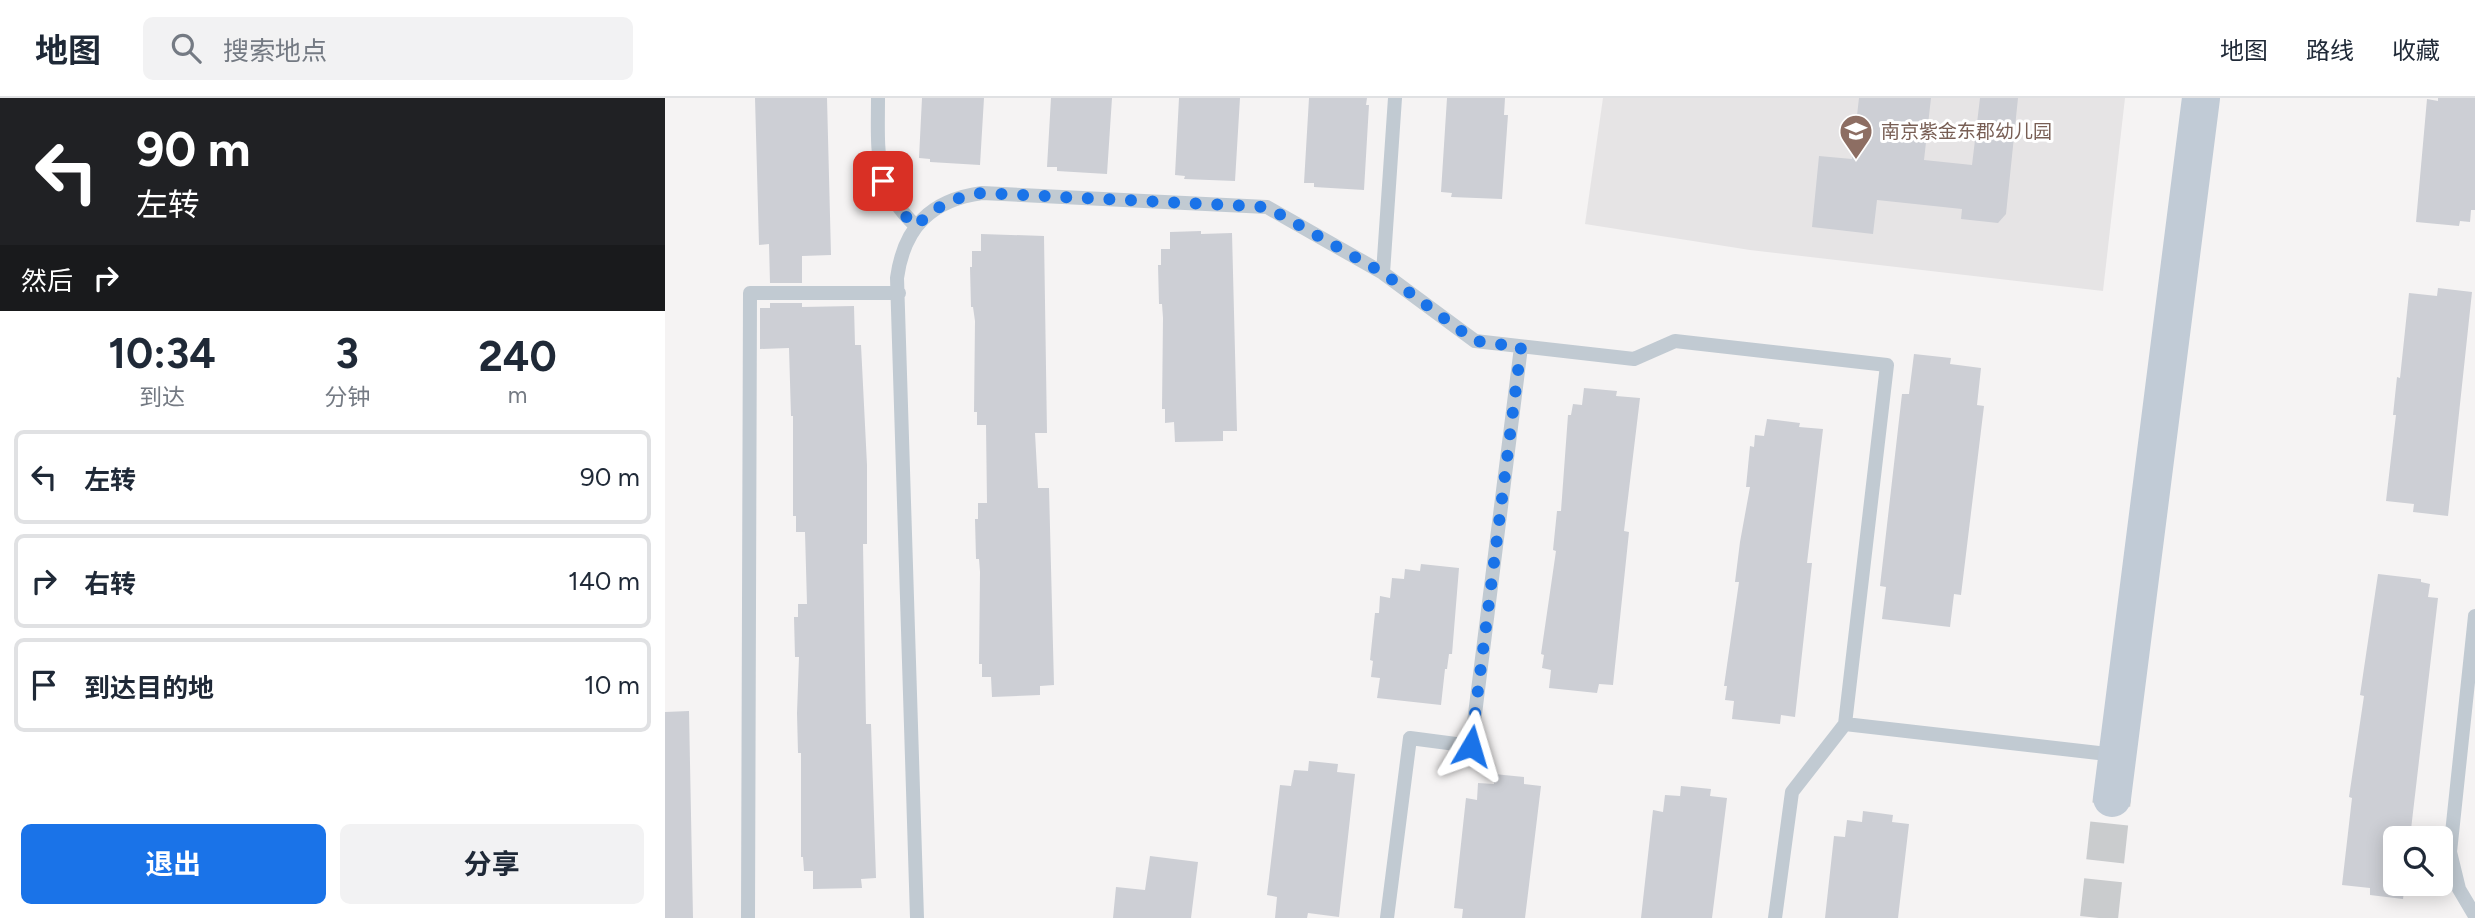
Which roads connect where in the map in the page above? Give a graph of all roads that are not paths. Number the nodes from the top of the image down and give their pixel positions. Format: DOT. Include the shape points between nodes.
graph roads {
  1 [pos="878,98"];
  2 [pos="1395,98"];
  3 [pos="2201,98"];
  4 [pos="916,226"];
  5 [pos="1383,273"];
  6 [pos="899,293"];
  7 [pos="1521,347"];
  8 [pos="2475,616"];
  9 [pos="1845,724"];
  10 [pos="2117,755"];
  11 [pos="2112,798"];
  12 [pos="2475,916"];
  13 [pos="748,918"];
  14 [pos="918,918"];
  15 [pos="1387,918"];
  16 [pos="1775,918"];
  1 -- 4 [label="lane" via="883,181 901,212"];
  2 -- 5 [label="lane"];
  3 -- 10 [label="street"];
  4 -- 5 [label="lane" via="945,202 982,193 1267,207"];
  4 -- 6 [label="lane" via="900,259"];
  5 -- 7 [label="lane" via="1475,341"];
  6 -- 13 [label="lane" via="750,293"];
  6 -- 14 [label="lane"];
  7 -- 9 [label="lane" via="1634,359 1675,341 1887,365"];
  7 -- 15 [label="lane" via="1471,746 1410,738"];
  8 -- 12 [label="lane" via="2450,852 2459,889"];
  9 -- 10 [label="lane"];
  9 -- 16 [label="lane" via="1792,792"];
  10 -- 11 [label="street"];
}
